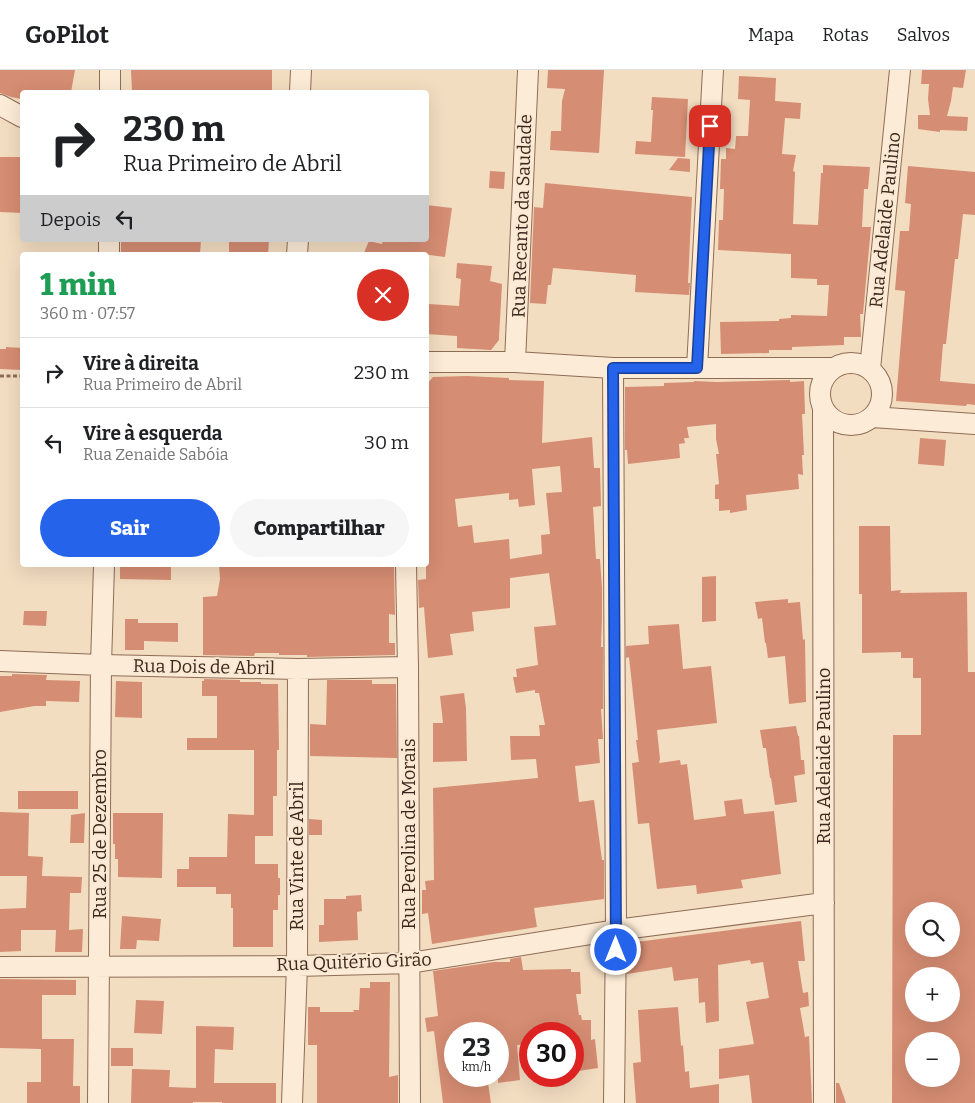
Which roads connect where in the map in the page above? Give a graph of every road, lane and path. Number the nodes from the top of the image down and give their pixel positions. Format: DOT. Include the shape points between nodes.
graph roads {
  1 [pos="110,70"];
  2 [pos="301,70"];
  3 [pos="528,70"];
  4 [pos="713,70"];
  5 [pos="900,70"];
  6 [pos="110,90"];
  7 [pos="300,90"];
  8 [pos="0,106"];
  9 [pos="20,117"];
  10 [pos="429,362"];
  11 [pos="515,362"];
  12 [pos="613,368"];
  13 [pos="697,368"];
  14 [pos="834,368"];
  15 [pos="870,370"];
  16 [pos="0,376"];
  17 [pos="20,376"];
  18 [pos="824,408"];
  19 [pos="872,417"];
  20 [pos="975,424"];
  21 [pos="104,567"];
  22 [pos="406,567"];
  23 [pos="0,661"];
  24 [pos="101,665"];
  25 [pos="408,667"];
  26 [pos="298,669"];
  27 [pos="824,903"];
  28 [pos="616,930"];
  29 [pos="410,963"];
  30 [pos="296,966"];
  31 [pos="0,967"];
  32 [pos="100,967"];
  33 [pos="98,1103"];
  34 [pos="292,1103"];
  35 [pos="410,1103"];
  36 [pos="614,1103"];
  37 [pos="824,1103"];
  1 -- 6 [label="street"];
  2 -- 7 [label="street"];
  3 -- 11 [label="street, Rua Recanto da Saudade"];
  4 -- 13 [label="street"];
  5 -- 15 [label="street, Rua Adelaide Paulino"];
  8 -- 9 [label="street"];
  10 -- 11 [label="street"];
  11 -- 12 [label="street"];
  12 -- 13 [label="street"];
  12 -- 28 [label="street"];
  13 -- 14 [label="street"];
  14 -- 15 [label="street" via="852,363"];
  14 -- 18 [label="street" via="824,379 820,393"];
  15 -- 19 [label="street" via="876,376 882,393 878,410"];
  16 -- 17 [label="path"];
  18 -- 19 [label="street" via="833,419 845,425 860,424"];
  18 -- 27 [label="street, Rua Adelaide Paulino"];
  19 -- 20 [label="street"];
  21 -- 24 [label="street, Rua 25 de Dezembro"];
  22 -- 25 [label="street, Rua Perolina de Morais"];
  23 -- 24 [label="street, Rua Dois de Abril"];
  24 -- 26 [label="street, Rua Dois de Abril"];
  24 -- 32 [label="street, Rua 25 de Dezembro"];
  25 -- 26 [label="street, Rua Dois de Abril"];
  25 -- 29 [label="street, Rua Perolina de Morais"];
  26 -- 30 [label="street, Rua Vinte de Abril"];
  27 -- 28 [label="street, Rua Quitério Girão"];
  27 -- 37 [label="street, Rua Adelaide Paulino"];
  28 -- 29 [label="street, Rua Quitério Girão"];
  28 -- 36 [label="street"];
  29 -- 30 [label="street, Rua Quitério Girão"];
  29 -- 35 [label="street, Rua Perolina de Morais"];
  30 -- 32 [label="street, Rua Quitério Girão"];
  30 -- 34 [label="street, Rua Vinte de Abril"];
  31 -- 32 [label="street, Rua Quitério Girão"];
  32 -- 33 [label="street, Rua 25 de Dezembro"];
}
